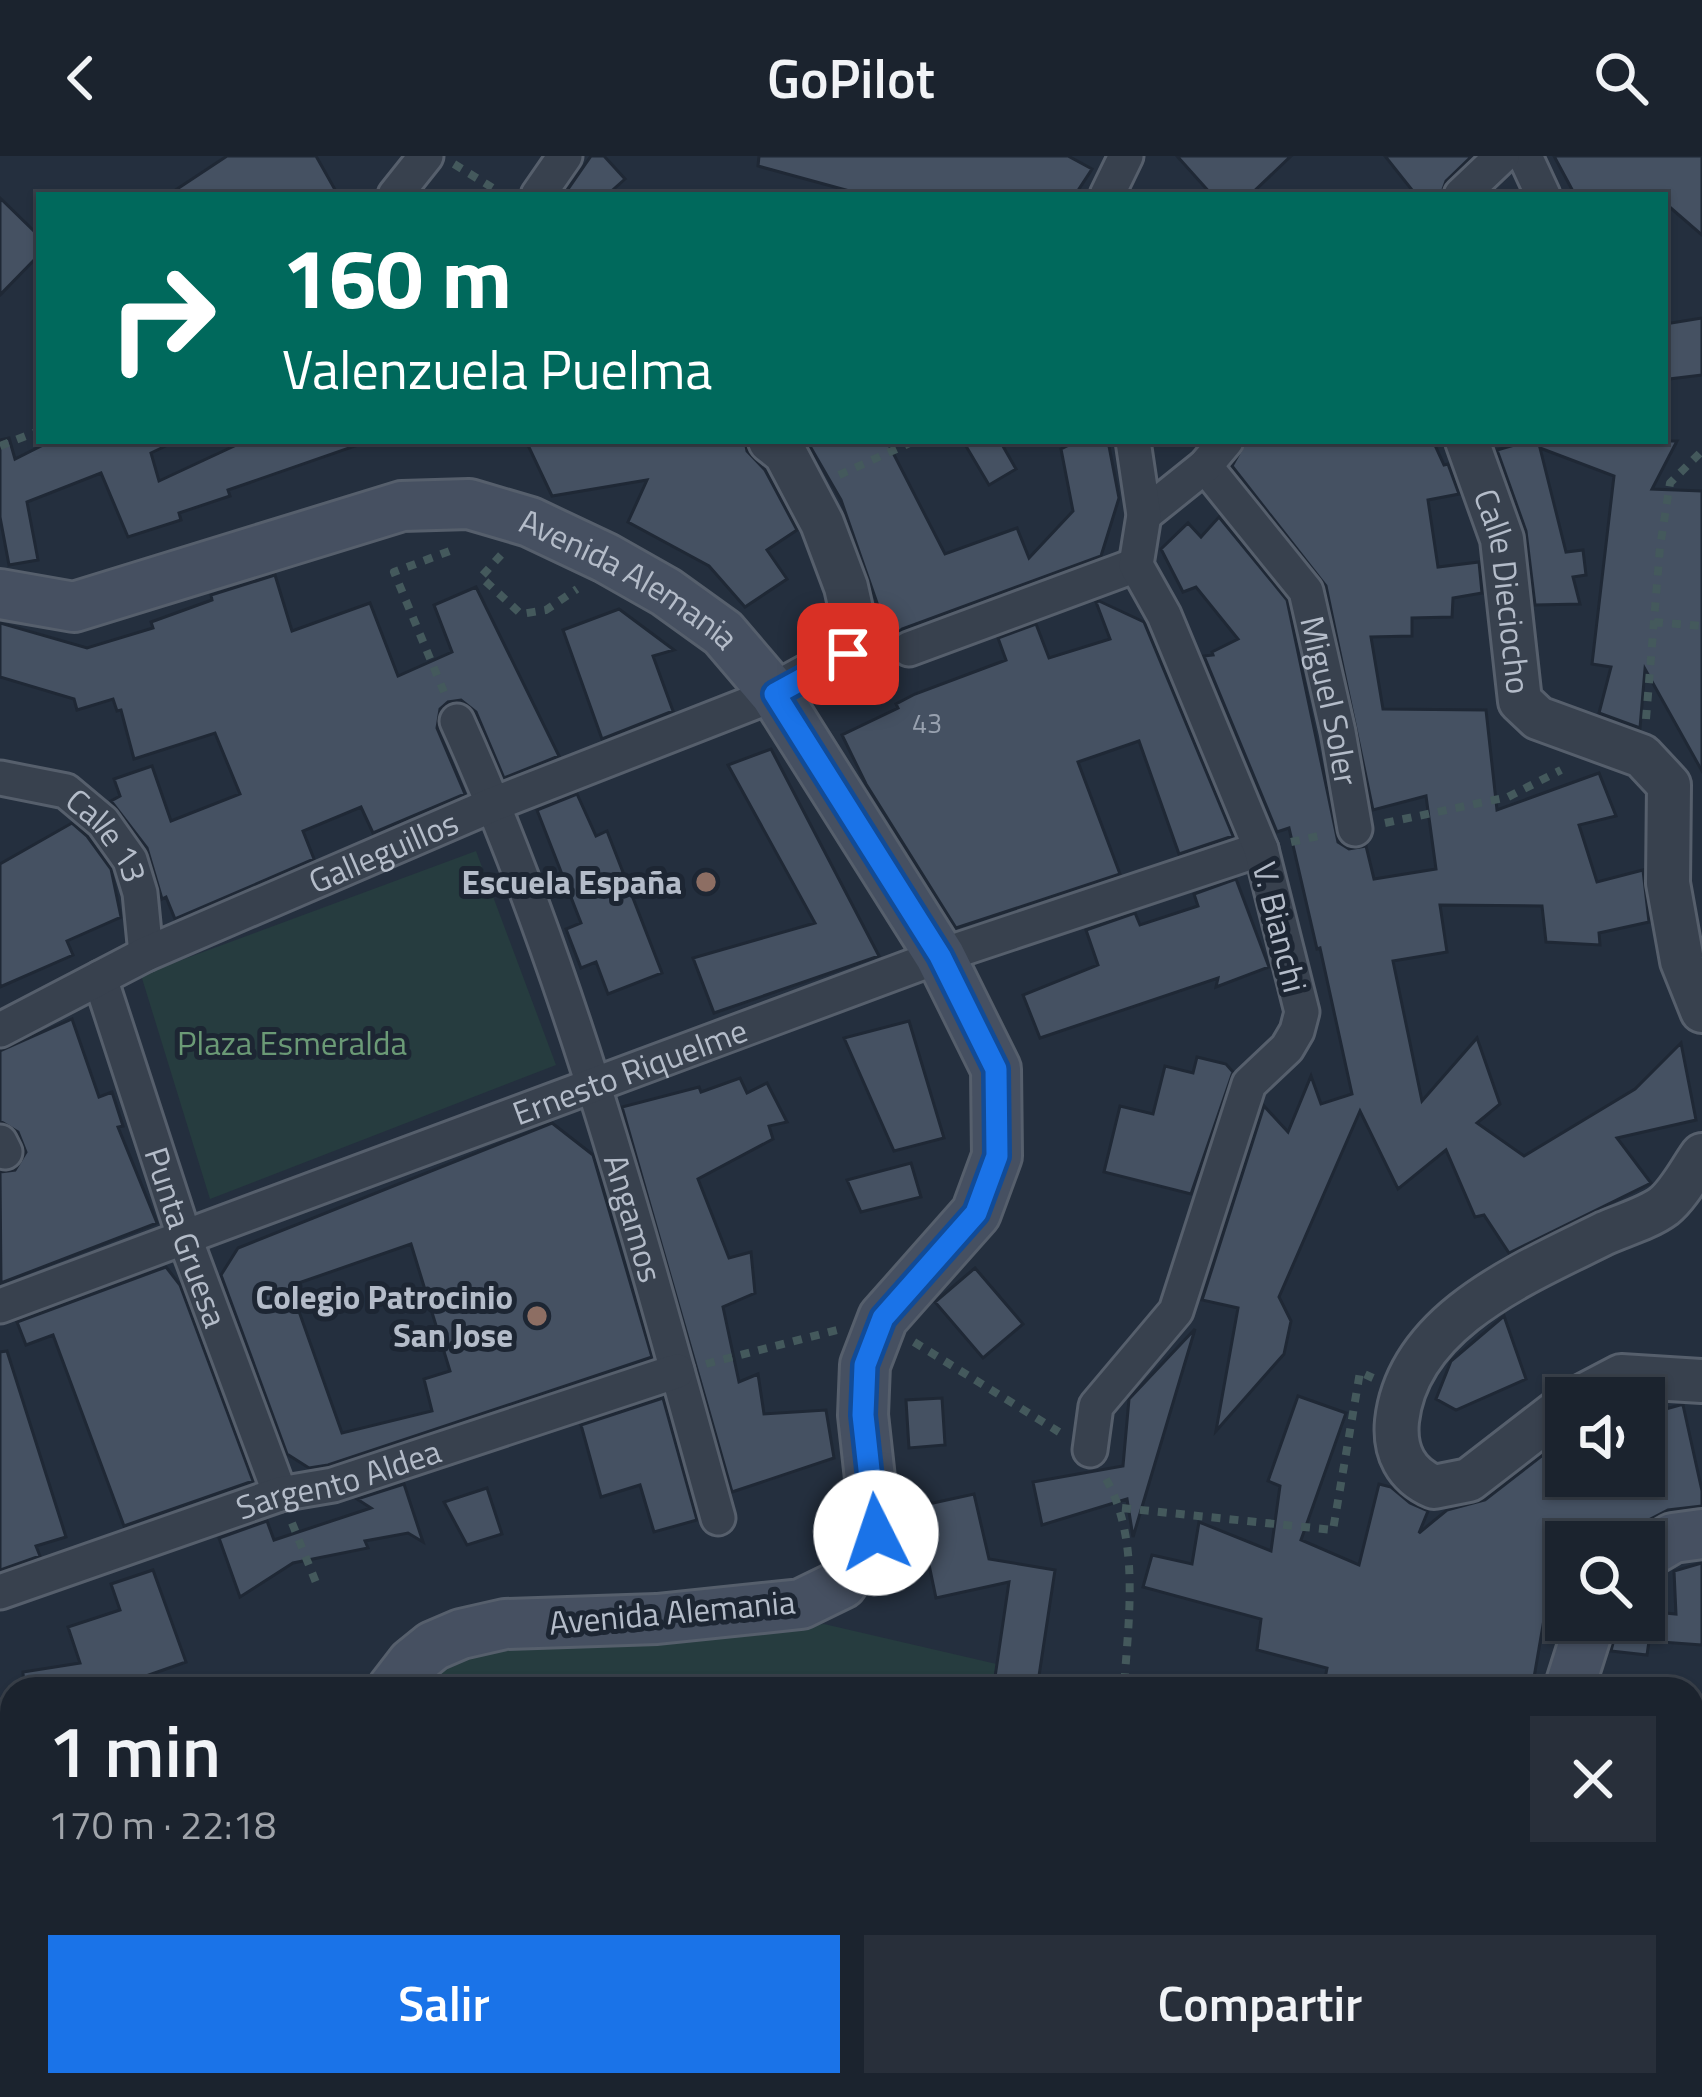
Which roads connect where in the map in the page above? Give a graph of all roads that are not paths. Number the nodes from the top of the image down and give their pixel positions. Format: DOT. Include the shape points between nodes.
graph roads {
  1 [pos="426,156"];
  2 [pos="565,156"];
  3 [pos="1502,156"];
  4 [pos="1526,156"];
  5 [pos="396,192"];
  6 [pos="540,192"];
  7 [pos="1464,192"];
  8 [pos="1542,192"];
  9 [pos="774,444"];
  10 [pos="1133,444"];
  11 [pos="1469,444"];
  12 [pos="1215,453"];
  13 [pos="1144,515"];
  14 [pos="1136,565"];
  15 [pos="0,594"];
  16 [pos="909,649"];
  17 [pos="775,694"];
  18 [pos="457,721"];
  19 [pos="0,778"];
  20 [pos="494,804"];
  21 [pos="1355,829"];
  22 [pos="1261,849"];
  23 [pos="146,954"];
  24 [pos="940,956"];
  25 [pos="100,978"];
  26 [pos="1702,1011"];
  27 [pos="0,1030"];
  28 [pos="595,1087"];
  29 [pos="1702,1154"];
  30 [pos="184,1236"];
  31 [pos="0,1306"];
  32 [pos="677,1371"];
  33 [pos="1665,1379"];
  34 [pos="1702,1381"];
  35 [pos="1545,1421"];
  36 [pos="1090,1450"];
  37 [pos="280,1494"];
  38 [pos="718,1518"];
  39 [pos="1702,1534"];
  40 [pos="1665,1543"];
  41 [pos="0,1592"];
  42 [pos="1584,1641"];
  43 [pos="401,1677"];
  44 [pos="1573,1677"];
  1 -- 5 [label="street"];
  2 -- 6 [label="street"];
  3 -- 7 [label="street"];
  4 -- 8 [label="street"];
  9 -- 17 [label="street" via="822,523 857,636 848,654"];
  10 -- 13 [label="street"];
  11 -- 26 [label="street, Calle Dieciocho" via="1502,539 1520,701 1538,718 1642,756 1670,785 1668,883 1682,961"];
  12 -- 13 [label="street"];
  12 -- 21 [label="street, Miguel Soler" via="1306,591"];
  13 -- 14 [label="street"];
  14 -- 16 [label="street"];
  14 -- 22 [label="street, V. Bianchi"];
  15 -- 17 [label="main road, Avenida Alemania" via="74,607 402,506 470,504 530,522 666,592 723,633"];
  17 -- 20 [label="street, Galleguillos"];
  17 -- 24 [label="main road, Avenida Alemania"];
  18 -- 20 [label="street, Angamos"];
  19 -- 23 [label="street, Calle 13" via="66,791 103,823 130,860"];
  20 -- 23 [label="street, Galleguillos"];
  20 -- 28 [label="street, Angamos"];
  22 -- 24 [label="street, Ernesto Riquelme"];
  22 -- 36 [label="street, V. Bianchi" via="1302,1012 1297,1031 1249,1084 1176,1311 1096,1406"];
  23 -- 25 [label="street, Galleguillos"];
  24 -- 28 [label="street, Ernesto Riquelme"];
  24 -- 43 [label="main road, Avenida Alemania" via="996,1069 997,1156 976,1213 883,1318 865,1365 876,1533 842,1584 801,1604 505,1624 433,1646"];
  25 -- 27 [label="street, Galleguillos"];
  25 -- 30 [label="street, Punta Gruesa"];
  28 -- 30 [label="street, Ernesto Riquelme"];
  28 -- 32 [label="street, Angamos"];
  29 -- 35 [label="street" via="1664,1206 1472,1306 1442,1332 1401,1391 1396,1429 1406,1468 1434,1487 1469,1480"];
  30 -- 31 [label="street, Ernesto Riquelme"];
  30 -- 37 [label="street, Punta Gruesa"];
  32 -- 37 [label="street, Sargento Aldea" via="333,1485"];
  32 -- 38 [label="street, Angamos"];
  33 -- 34 [label="street"];
  37 -- 41 [label="street, Sargento Aldea"];
  39 -- 40 [label="main road"];
  42 -- 44 [label="main road"];
}
